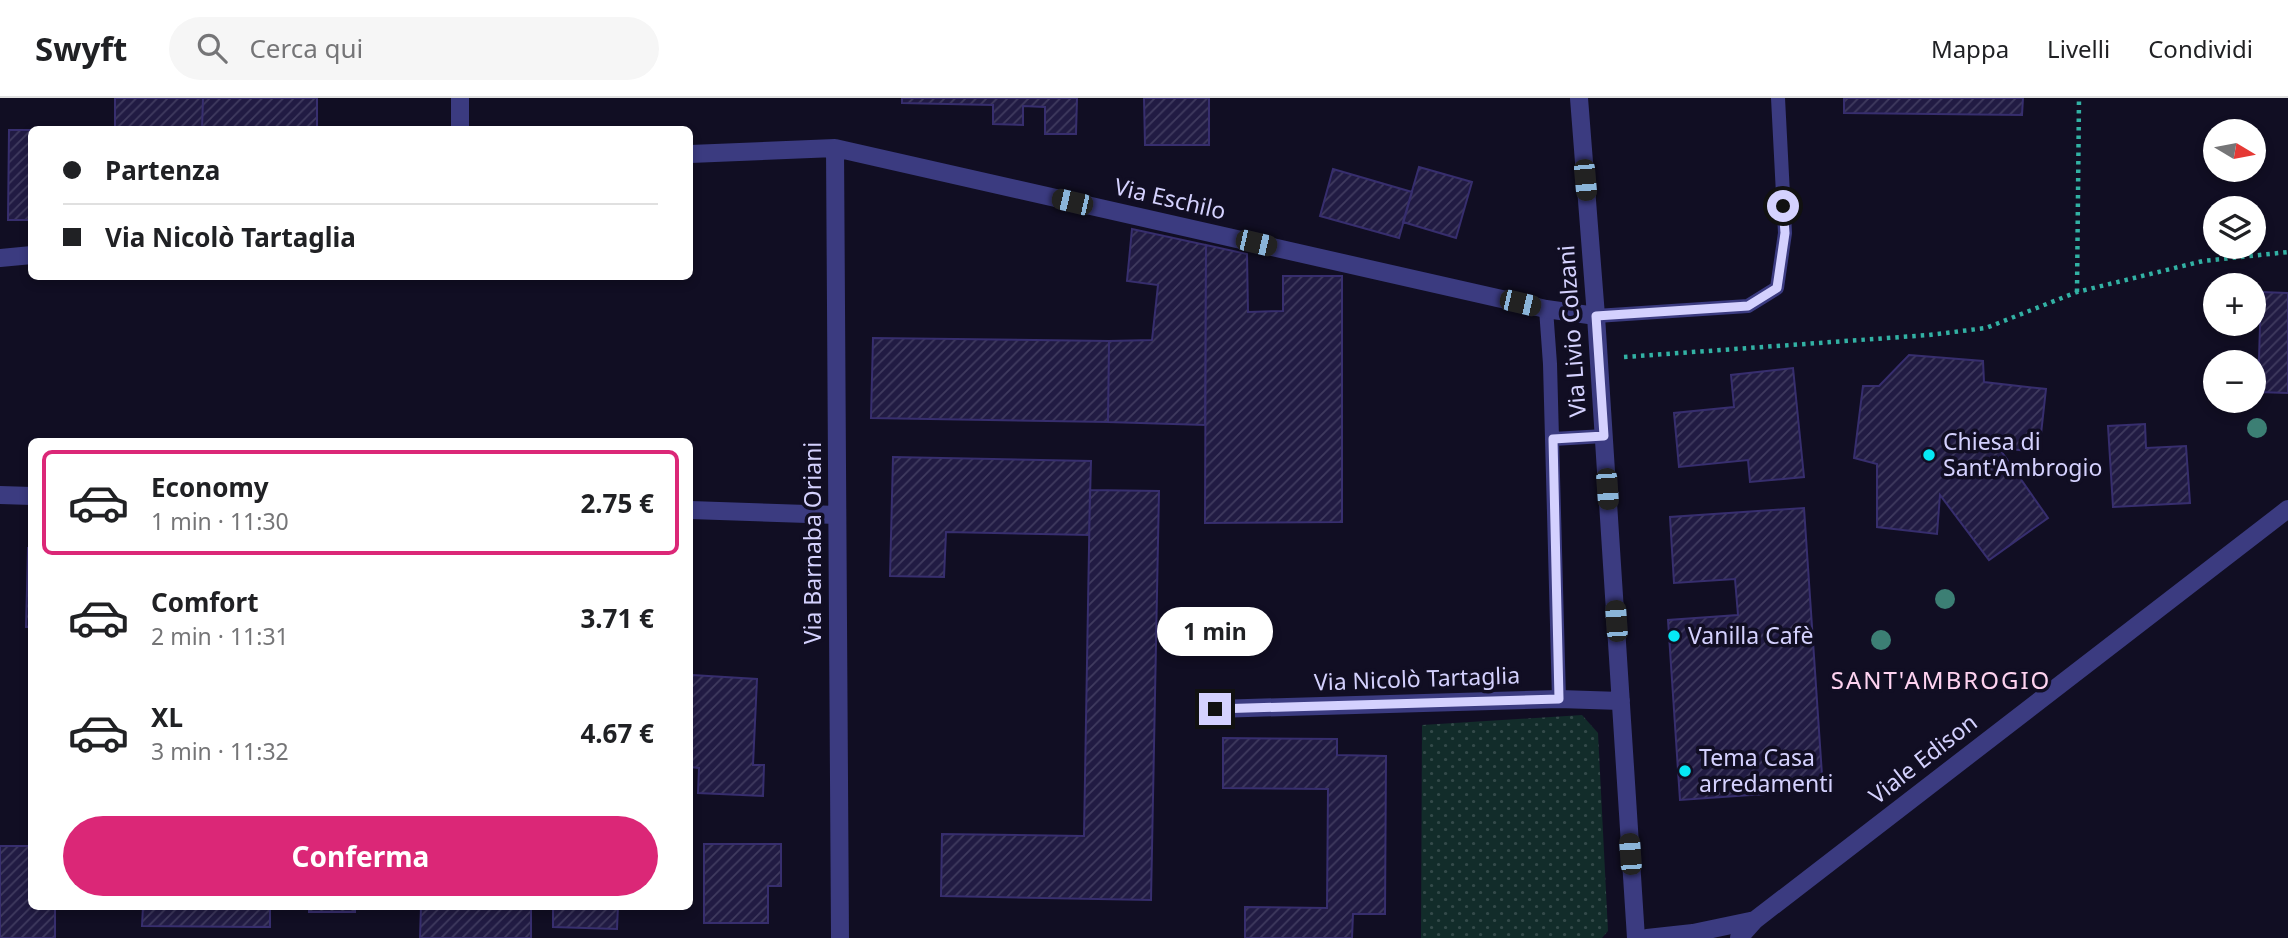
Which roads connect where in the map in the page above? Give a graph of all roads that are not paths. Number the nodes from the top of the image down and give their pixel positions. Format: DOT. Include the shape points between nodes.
graph roads {
  1 [pos="460,98"];
  2 [pos="1579,98"];
  3 [pos="1777,98"];
  4 [pos="460,126"];
  5 [pos="835,148"];
  6 [pos="693,154"];
  7 [pos="28,254"];
  8 [pos="0,258"];
  9 [pos="1546,309"];
  10 [pos="1596,316"];
  11 [pos="1604,436"];
  12 [pos="1553,439"];
  13 [pos="0,495"];
  14 [pos="28,496"];
  15 [pos="2288,509"];
  16 [pos="693,510"];
  17 [pos="837,515"];
  18 [pos="1559,699"];
  19 [pos="1621,701"];
  20 [pos="1215,709"];
  21 [pos="1755,920"];
  22 [pos="840,938"];
  23 [pos="1636,938"];
  24 [pos="1647,938"];
  25 [pos="1739,938"];
  1 -- 4 [label="street"];
  2 -- 10 [label="street, Via Livio Colzani"];
  3 -- 10 [label="lane" via="1785,233 1777,288 1748,306"];
  5 -- 6 [label="street, Via Eschilo"];
  5 -- 9 [label="street, Via Eschilo"];
  5 -- 17 [label="street, Via Barnaba Oriani"];
  7 -- 8 [label="street"];
  9 -- 10 [label="street, Via Eschilo"];
  9 -- 12 [label="lane"];
  10 -- 11 [label="street, Via Livio Colzani"];
  11 -- 12 [label="lane"];
  11 -- 19 [label="street, Via Livio Colzani"];
  12 -- 18 [label="lane"];
  13 -- 14 [label="street"];
  15 -- 21 [label="street, Viale Edison"];
  16 -- 17 [label="street"];
  17 -- 22 [label="street, Via Barnaba Oriani"];
  18 -- 19 [label="street, Via Nicolò Tartaglia"];
  18 -- 20 [label="street, Via Nicolò Tartaglia"];
  19 -- 23 [label="street, Via Livio Colzani"];
  21 -- 24 [label="street"];
  21 -- 25 [label="street, Viale Edison"];
}
